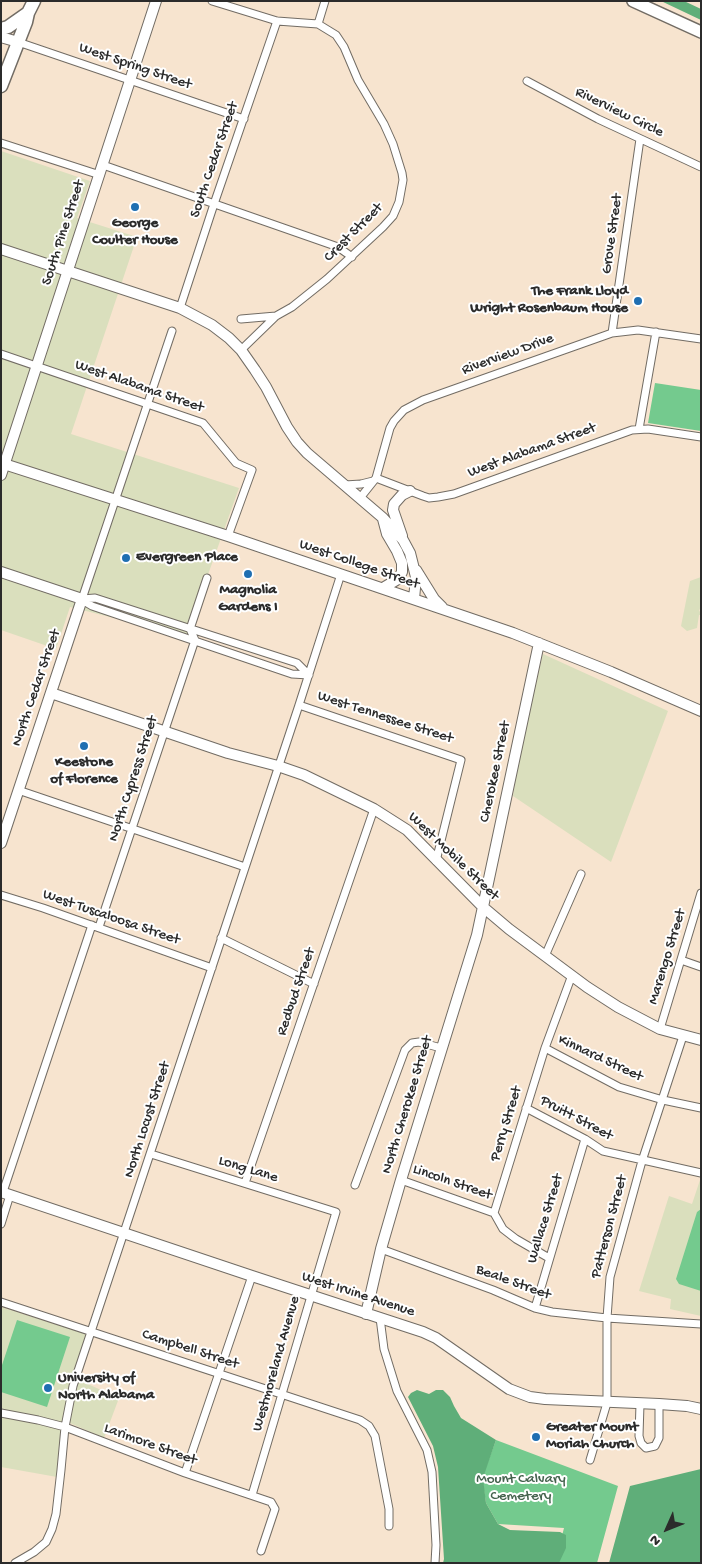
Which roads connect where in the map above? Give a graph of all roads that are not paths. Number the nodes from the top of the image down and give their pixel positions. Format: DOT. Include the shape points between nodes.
graph roads {
  1 [pos="42,1"];
  2 [pos="156,1"];
  3 [pos="212,1"];
  4 [pos="325,1"];
  5 [pos="633,1"];
  6 [pos="29,12"];
  7 [pos="277,21"];
  8 [pos="318,24"];
  9 [pos="1,29"];
  10 [pos="701,32"];
  11 [pos="1,36"];
  12 [pos="18,42"];
  13 [pos="130,80"];
  14 [pos="527,81"];
  15 [pos="1,86"];
  16 [pos="244,119"];
  17 [pos="640,139"];
  18 [pos="1,143"];
  19 [pos="701,167"];
  20 [pos="101,170"];
  21 [pos="214,204"];
  22 [pos="1,249"];
  23 [pos="352,257"];
  24 [pos="67,271"];
  25 [pos="180,308"];
  26 [pos="276,316"];
  27 [pos="241,319"];
  28 [pos="172,331"];
  29 [pos="656,332"];
  30 [pos="612,333"];
  31 [pos="701,339"];
  32 [pos="242,350"];
  33 [pos="1,354"];
  34 [pos="37,366"];
  35 [pos="148,404"];
  36 [pos="639,429"];
  37 [pos="701,437"];
  38 [pos="3,464"];
  39 [pos="1,475"];
  40 [pos="375,479"];
  41 [pos="345,485"];
  42 [pos="410,491"];
  43 [pos="360,498"];
  44 [pos="116,500"];
  45 [pos="382,518"];
  46 [pos="228,536"];
  47 [pos="403,540"];
  48 [pos="414,565"];
  49 [pos="1,572"];
  50 [pos="341,574"];
  51 [pos="208,578"];
  52 [pos="383,588"];
  53 [pos="82,599"];
  54 [pos="414,599"];
  55 [pos="442,608"];
  56 [pos="190,629"];
  57 [pos="195,640"];
  58 [pos="539,643"];
  59 [pos="309,675"];
  60 [pos="51,693"];
  61 [pos="299,706"];
  62 [pos="701,711"];
  63 [pos="165,731"];
  64 [pos="278,766"];
  65 [pos="18,790"];
  66 [pos="374,809"];
  67 [pos="132,830"];
  68 [pos="1,843"];
  69 [pos="436,861"];
  70 [pos="246,867"];
  71 [pos="582,874"];
  72 [pos="701,893"];
  73 [pos="1,895"];
  74 [pos="482,907"];
  75 [pos="95,926"];
  76 [pos="221,938"];
  77 [pos="545,956"];
  78 [pos="682,960"];
  79 [pos="701,967"];
  80 [pos="212,968"];
  81 [pos="572,975"];
  82 [pos="314,984"];
  83 [pos="660,1029"];
  84 [pos="683,1036"];
  85 [pos="700,1037"];
  86 [pos="441,1048"];
  87 [pos="545,1048"];
  88 [pos="663,1100"];
  89 [pos="526,1108"];
  90 [pos="701,1108"];
  91 [pos="585,1139"];
  92 [pos="151,1154"];
  93 [pos="642,1161"];
  94 [pos="701,1173"];
  95 [pos="401,1180"];
  96 [pos="245,1184"];
  97 [pos="355,1185"];
  98 [pos="5,1193"];
  99 [pos="336,1212"];
  100 [pos="494,1213"];
  101 [pos="1,1224"];
  102 [pos="123,1233"];
  103 [pos="381,1249"];
  104 [pos="549,1258"];
  105 [pos="252,1276"];
  106 [pos="311,1296"];
  107 [pos="1,1302"];
  108 [pos="535,1308"];
  109 [pos="366,1314"];
  110 [pos="380,1318"];
  111 [pos="607,1318"];
  112 [pos="701,1324"];
  113 [pos="90,1332"];
  114 [pos="218,1374"];
  115 [pos="282,1395"];
  116 [pos="607,1403"];
  117 [pos="640,1404"];
  118 [pos="659,1404"];
  119 [pos="701,1409"];
  120 [pos="1,1413"];
  121 [pos="65,1428"];
  122 [pos="590,1460"];
  123 [pos="185,1473"];
  124 [pos="252,1495"];
  125 [pos="388,1526"];
  126 [pos="261,1551"];
  127 [pos="15,1563"];
  128 [pos="435,1563"];
  1 -- 6 [label="highway" via="34,15"];
  2 -- 13 [label="street, South Pine Street"];
  3 -- 7 [label="street"];
  4 -- 8 [label="street"];
  5 -- 10 [label="main road"];
  6 -- 9 [label="highway"];
  6 -- 12 [label="highway"];
  7 -- 8 [label="street"];
  7 -- 16 [label="street, South Cedar Street"];
  8 -- 23 [label="street, Crest Street" via="336,34 344,47 393,144 402,173 401,195 393,216"];
  11 -- 12 [label="street"];
  12 -- 13 [label="street, West Spring Street"];
  12 -- 15 [label="highway"];
  13 -- 16 [label="street, West Spring Street"];
  13 -- 20 [label="street, South Pine Street"];
  14 -- 17 [label="street, Riverview Circle"];
  16 -- 21 [label="street, South Cedar Street"];
  17 -- 19 [label="street, Riverview Circle"];
  17 -- 30 [label="street, Grove Street"];
  18 -- 20 [label="street"];
  20 -- 21 [label="street"];
  20 -- 24 [label="street, South Pine Street"];
  21 -- 23 [label="street" via="338,247"];
  21 -- 25 [label="street, South Cedar Street"];
  22 -- 24 [label="street"];
  23 -- 26 [label="street, Crest Street" via="316,289"];
  24 -- 25 [label="street"];
  24 -- 34 [label="street, South Pine Street"];
  25 -- 32 [label="street" via="212,325"];
  26 -- 27 [label="street"];
  26 -- 32 [label="street, Crest Street"];
  28 -- 35 [label="street"];
  29 -- 30 [label="street, Riverview Drive" via="630,330"];
  29 -- 31 [label="street, Riverview Drive"];
  29 -- 36 [label="street"];
  30 -- 40 [label="street, Riverview Drive" via="410,406 390,428"];
  32 -- 41 [label="street" via="297,442"];
  33 -- 34 [label="street, West Alabama Street"];
  34 -- 35 [label="street, West Alabama Street"];
  34 -- 38 [label="street, South Pine Street"];
  35 -- 44 [label="street"];
  35 -- 46 [label="street, West Alabama Street" via="203,423 236,463 252,470"];
  36 -- 37 [label="street, West Alabama Street"];
  36 -- 42 [label="street, West Alabama Street" via="454,494 429,498"];
  38 -- 39 [label="street, South Pine Street"];
  38 -- 44 [label="street, West College Street"];
  40 -- 41 [label="street"];
  40 -- 42 [label="street, West Alabama Street"];
  40 -- 43 [label="street, Riverview Drive"];
  41 -- 43 [label="street"];
  42 -- 47 [label="street" via="398,499 393,510"];
  43 -- 45 [label="street"];
  44 -- 46 [label="street, West College Street"];
  44 -- 53 [label="street"];
  45 -- 47 [label="street"];
  45 -- 52 [label="street" via="402,563 398,579"];
  46 -- 50 [label="street, West College Street"];
  47 -- 48 [label="street"];
  48 -- 54 [label="street"];
  48 -- 55 [label="street"];
  49 -- 53 [label="street, West Tennessee Street"];
  50 -- 52 [label="street, West College Street"];
  50 -- 59 [label="street, North Locust Street"];
  51 -- 56 [label="street"];
  52 -- 54 [label="street, West College Street"];
  53 -- 56 [label="street, West Tennessee Street" via="94,598"];
  53 -- 57 [label="street, West Tennessee Street" via="92,606"];
  53 -- 60 [label="street, North Cedar Street"];
  54 -- 55 [label="street, West College Street"];
  55 -- 58 [label="street, West College Street"];
  56 -- 57 [label="street"];
  56 -- 59 [label="street, West Tennessee Street" via="297,663"];
  57 -- 59 [label="street, West Tennessee Street" via="292,674"];
  57 -- 63 [label="street, North Cypress Street"];
  58 -- 62 [label="street, West College Street"];
  58 -- 74 [label="street, Cherokee Street"];
  59 -- 61 [label="street, North Locust Street"];
  60 -- 63 [label="street, West Mobile Street"];
  60 -- 65 [label="street, North Cedar Street"];
  61 -- 64 [label="street, North Locust Street"];
  61 -- 69 [label="street, West Tennessee Street" via="461,760"];
  63 -- 64 [label="street, West Mobile Street"];
  63 -- 67 [label="street, North Cypress Street"];
  64 -- 66 [label="street, West Mobile Street"];
  64 -- 70 [label="street, North Locust Street"];
  65 -- 67 [label="street"];
  65 -- 68 [label="street, North Cedar Street"];
  66 -- 69 [label="street, West Mobile Street" via="407,830"];
  66 -- 82 [label="street, Redbud Street"];
  67 -- 70 [label="street"];
  67 -- 75 [label="street, North Cypress Street"];
  69 -- 74 [label="street, West Mobile Street"];
  70 -- 76 [label="street, North Locust Street"];
  71 -- 77 [label="street"];
  72 -- 78 [label="street, Marengo Street"];
  73 -- 75 [label="street, West Tuscaloosa Street"];
  74 -- 77 [label="street, West Mobile Street"];
  74 -- 86 [label="street, North Cherokee Street" via="477,935"];
  75 -- 80 [label="street, West Tuscaloosa Street"];
  75 -- 98 [label="street, North Cypress Street"];
  76 -- 80 [label="street, North Locust Street"];
  76 -- 82 [label="street"];
  77 -- 81 [label="street, West Mobile Street"];
  78 -- 79 [label="street"];
  78 -- 83 [label="street, Marengo Street"];
  80 -- 92 [label="street, North Locust Street"];
  81 -- 83 [label="street, West Mobile Street" via="618,1007"];
  81 -- 87 [label="street, Perry Street"];
  82 -- 96 [label="street, Redbud Street"];
  83 -- 84 [label="street, West Mobile Street"];
  84 -- 85 [label="street, West Mobile Street"];
  84 -- 88 [label="street, Patterson Street"];
  86 -- 95 [label="street, North Cherokee Street"];
  86 -- 97 [label="street" via="418,1042 404,1050"];
  87 -- 88 [label="street, Kinnard Street" via="619,1087"];
  87 -- 89 [label="street, Perry Street"];
  88 -- 90 [label="street, Kinnard Street"];
  88 -- 93 [label="street, Patterson Street"];
  89 -- 91 [label="street, Pruitt Street"];
  89 -- 100 [label="street, Perry Street"];
  91 -- 93 [label="street, Pruitt Street" via="603,1151"];
  91 -- 104 [label="street, Wallace Street"];
  92 -- 96 [label="street, Long Lane"];
  92 -- 102 [label="street, North Locust Street"];
  93 -- 94 [label="street, Pruitt Street"];
  93 -- 111 [label="street, Patterson Street" via="610,1277"];
  95 -- 100 [label="street, Lincoln Street"];
  95 -- 103 [label="street, North Cherokee Street"];
  96 -- 99 [label="street, Long Lane"];
  98 -- 101 [label="street, North Cypress Street"];
  98 -- 102 [label="street, West Irvine Avenue"];
  99 -- 106 [label="street, Westmoreland Avenue"];
  100 -- 104 [label="street" via="503,1229"];
  102 -- 105 [label="street, West Irvine Avenue"];
  102 -- 113 [label="street, North Locust Street"];
  103 -- 108 [label="street, Beale Street"];
  103 -- 109 [label="street, North Cherokee Street"];
  104 -- 108 [label="street, Wallace Street"];
  105 -- 106 [label="street, West Irvine Avenue"];
  105 -- 114 [label="street"];
  106 -- 109 [label="street, West Irvine Avenue"];
  106 -- 115 [label="street, Westmoreland Avenue"];
  107 -- 113 [label="street, Campbell Street"];
  108 -- 111 [label="street, Beale Street" via="559,1314"];
  109 -- 110 [label="street, West Irvine Avenue"];
  110 -- 116 [label="street, West Irvine Avenue" via="436,1338 509,1389 545,1400"];
  110 -- 128 [label="street" via="384,1349 396,1391 427,1450"];
  111 -- 112 [label="street, Beale Street"];
  111 -- 116 [label="street, Patterson Street"];
  113 -- 114 [label="street, Campbell Street"];
  113 -- 121 [label="street, North Locust Street" via="73,1386"];
  114 -- 115 [label="street, Campbell Street"];
  114 -- 123 [label="street"];
  115 -- 124 [label="street, Westmoreland Avenue"];
  115 -- 125 [label="street, Campbell Street" via="360,1420 369,1426 375,1436 389,1508"];
  116 -- 117 [label="street, West Irvine Avenue"];
  116 -- 122 [label="street, Patterson Street"];
  117 -- 118 [label="street, West Irvine Avenue"];
  117 -- 118 [label="street" via="639,1436 646,1448 655,1446 658,1438"];
  118 -- 119 [label="street, West Irvine Avenue"];
  120 -- 121 [label="street, Larimore Street"];
  121 -- 123 [label="street, Larimore Street"];
  121 -- 127 [label="street, North Locust Street" via="52,1529 46,1542"];
  123 -- 124 [label="street, Larimore Street"];
  124 -- 126 [label="street, Larimore Street" via="271,1502 275,1509"];
}
